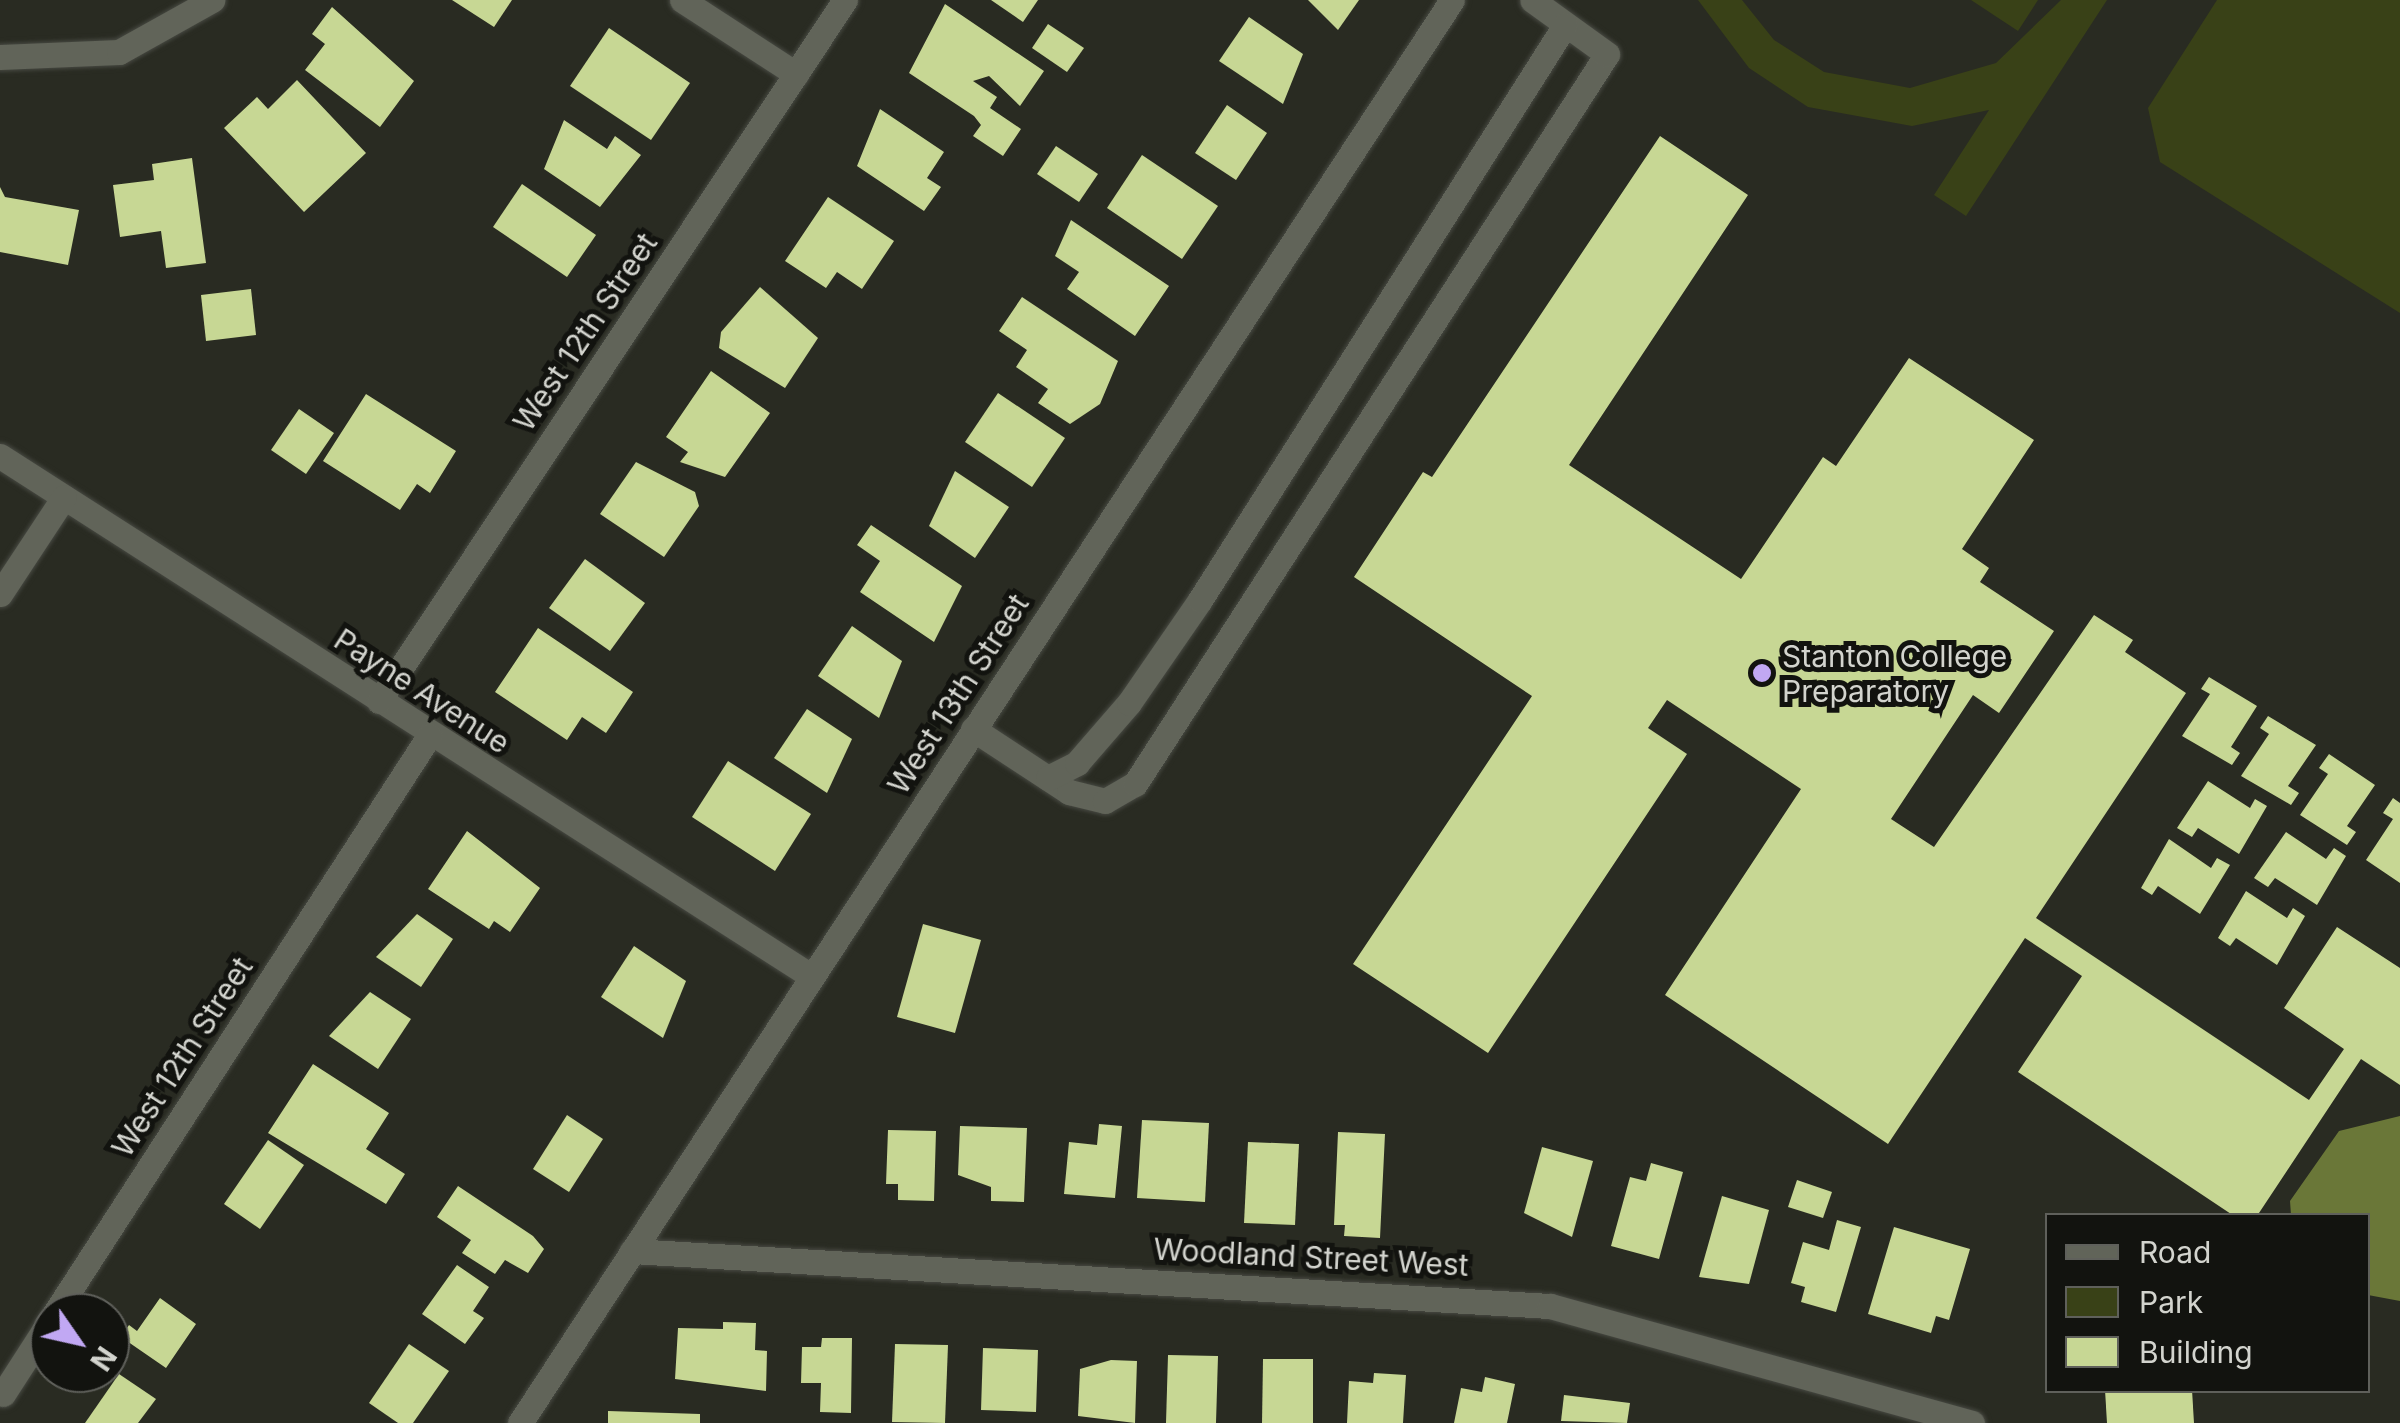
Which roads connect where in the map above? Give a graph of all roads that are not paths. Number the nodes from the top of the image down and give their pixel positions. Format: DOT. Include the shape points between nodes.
graph roads {
  1 [pos="212,0"];
  2 [pos="682,0"];
  3 [pos="845,0"];
  4 [pos="1452,0"];
  5 [pos="1532,0"];
  6 [pos="1565,25"];
  7 [pos="0,57"];
  8 [pos="796,74"];
  9 [pos="0,456"];
  10 [pos="64,497"];
  11 [pos="0,594"];
  12 [pos="379,700"];
  13 [pos="973,729"];
  14 [pos="429,736"];
  15 [pos="1048,778"];
  16 [pos="811,976"];
  17 [pos="632,1251"];
  18 [pos="68,1293"];
  19 [pos="30,1352"];
  20 [pos="3,1394"];
  21 [pos="520,1423"];
  22 [pos="1972,1423"];
  1 -- 7 [label="street" via="119,52"];
  2 -- 8 [label="street"];
  3 -- 8 [label="street, West 12th Street"];
  4 -- 13 [label="street, West 13th Street"];
  5 -- 6 [label="street"];
  6 -- 15 [label="street" via="1190,614 1076,764"];
  6 -- 15 [label="street" via="1607,54 1170,734 1135,784 1105,801"];
  8 -- 12 [label="street, West 12th Street"];
  9 -- 10 [label="street, Payne Avenue"];
  10 -- 11 [label="street"];
  10 -- 12 [label="street, Payne Avenue"];
  12 -- 14 [label="street, Payne Avenue"];
  13 -- 15 [label="street"];
  13 -- 16 [label="street, West 13th Street"];
  14 -- 16 [label="street, Payne Avenue"];
  14 -- 18 [label="street, West 12th Street"];
  16 -- 17 [label="street, West 13th Street"];
  17 -- 21 [label="street, West 13th Street"];
  17 -- 22 [label="street, Woodland Street West" via="1550,1306"];
  19 -- 20 [label="street"];
}
